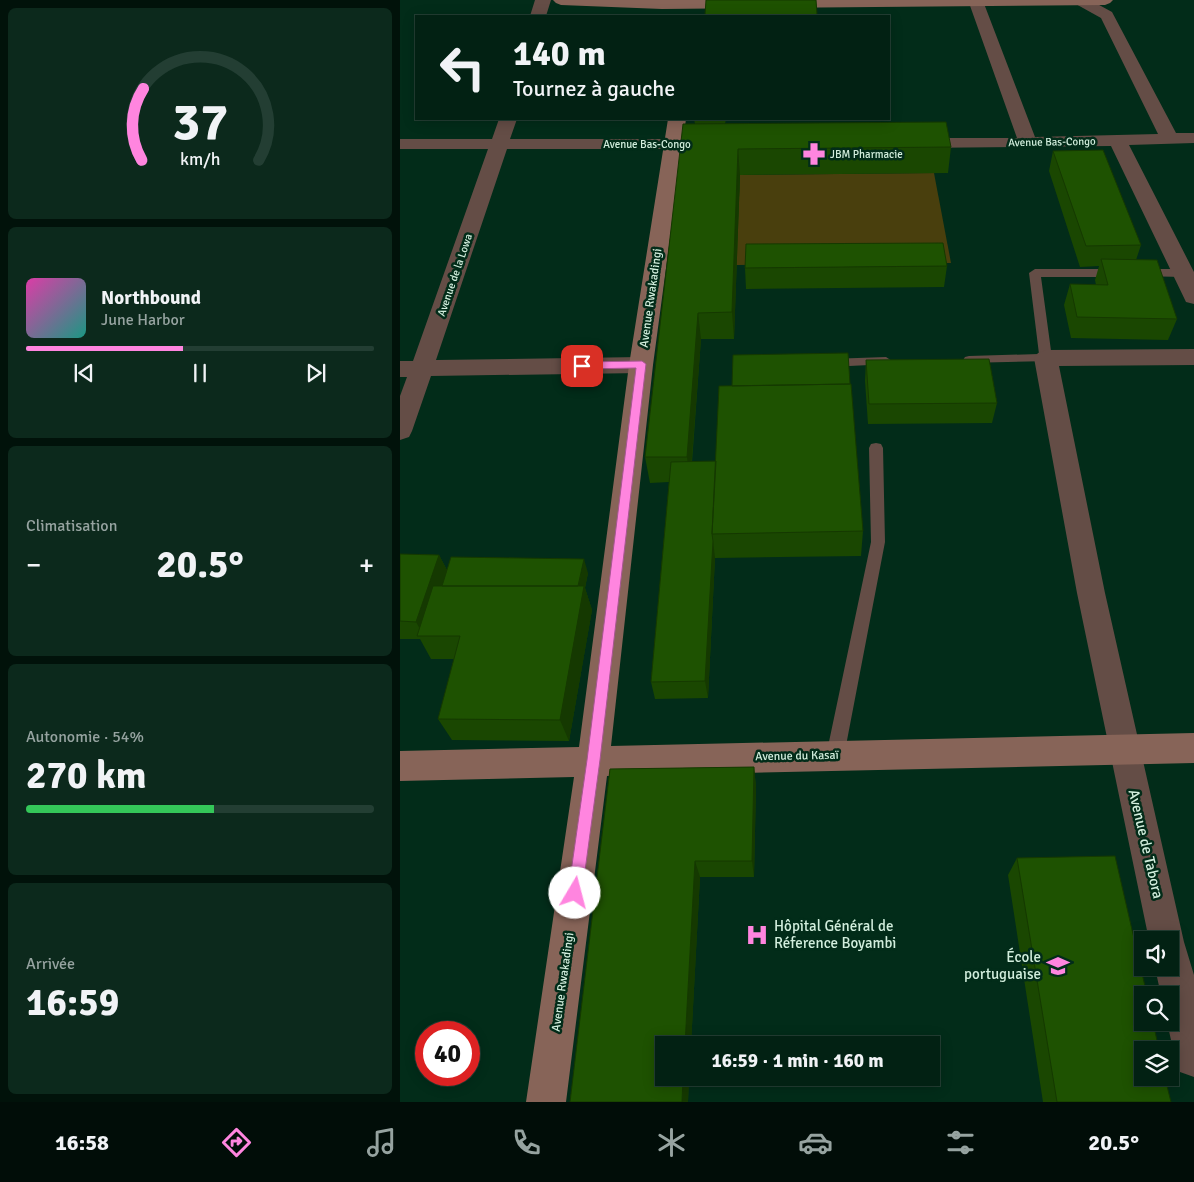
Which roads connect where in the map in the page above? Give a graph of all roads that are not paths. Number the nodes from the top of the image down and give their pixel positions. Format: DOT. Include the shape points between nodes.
graph roads {
  1 [pos="543,0"];
  2 [pos="561,0"];
  3 [pos="1079,0"];
  4 [pos="1106,0"];
  5 [pos="633,1"];
  6 [pos="941,1"];
  7 [pos="975,1"];
  8 [pos="696,6"];
  9 [pos="538,15"];
  10 [pos="508,120"];
  11 [pos="677,120"];
  12 [pos="1169,138"];
  13 [pos="1194,138"];
  14 [pos="1117,140"];
  15 [pos="899,143"];
  16 [pos="1028,143"];
  17 [pos="400,144"];
  18 [pos="501,144"];
  19 [pos="672,144"];
  20 [pos="721,144"];
  21 [pos="1184,273"];
  22 [pos="1194,297"];
  23 [pos="1194,357"];
  24 [pos="1046,358"];
  25 [pos="957,360"];
  26 [pos="898,361"];
  27 [pos="819,363"];
  28 [pos="642,364"];
  29 [pos="411,368"];
  30 [pos="400,431"];
  31 [pos="876,448"];
  32 [pos="1124,748"];
  33 [pos="1194,748"];
  34 [pos="835,756"];
  35 [pos="593,760"];
  36 [pos="400,766"];
  37 [pos="1166,931"];
  38 [pos="1176,976"];
  39 [pos="1194,1058"];
  40 [pos="546,1102"];
  1 -- 9 [label="street"];
  2 -- 5 [label="street"];
  3 -- 4 [label="street"];
  3 -- 7 [label="street"];
  3 -- 12 [label="street" via="1107,15"];
  5 -- 8 [label="street"];
  6 -- 7 [label="street"];
  6 -- 8 [label="street"];
  7 -- 16 [label="street"];
  10 -- 18 [label="street, Avenue de la Lowa"];
  11 -- 19 [label="street, Avenue Rwakadingi"];
  12 -- 13 [label="street, Avenue Bas-Congo"];
  12 -- 14 [label="street, Avenue Bas-Congo"];
  14 -- 16 [label="street, Avenue Bas-Congo"];
  14 -- 21 [label="street"];
  15 -- 16 [label="street, Avenue Bas-Congo"];
  17 -- 18 [label="street, Avenue Bas-Congo"];
  18 -- 19 [label="street, Avenue Bas-Congo"];
  18 -- 29 [label="street, Avenue de la Lowa"];
  19 -- 20 [label="street, Avenue Bas-Congo"];
  19 -- 28 [label="street, Avenue Rwakadingi"];
  21 -- 22 [label="street"];
  21 -- 24 [label="lane" via="1035,273"];
  23 -- 24 [label="street"];
  24 -- 25 [label="lane"];
  24 -- 32 [label="street, Avenue de Tabora"];
  26 -- 27 [label="lane"];
  28 -- 29 [label="street"];
  28 -- 35 [label="street, Avenue Rwakadingi"];
  29 -- 30 [label="street, Avenue de la Lowa"];
  31 -- 34 [label="lane" via="878,542"];
  32 -- 33 [label="street, Avenue du Kasaï"];
  32 -- 34 [label="street, Avenue du Kasaï"];
  32 -- 37 [label="street, Avenue de Tabora"];
  34 -- 35 [label="street, Avenue du Kasaï"];
  35 -- 36 [label="street, Avenue du Kasaï"];
  35 -- 40 [label="street, Avenue Rwakadingi"];
  38 -- 39 [label="street"];
}
